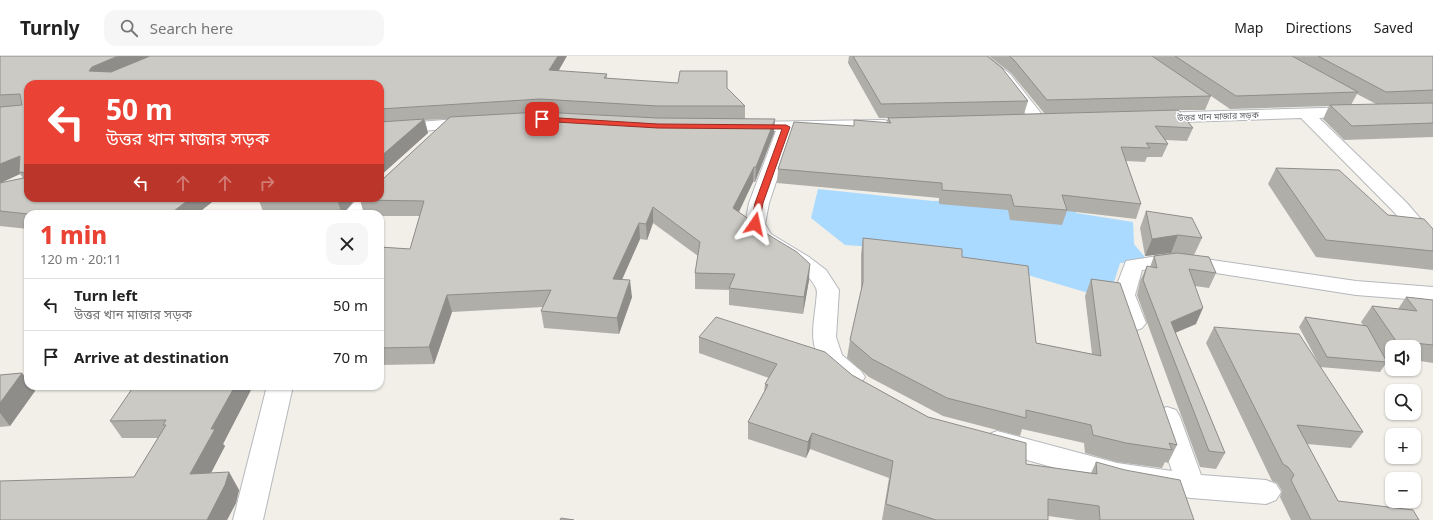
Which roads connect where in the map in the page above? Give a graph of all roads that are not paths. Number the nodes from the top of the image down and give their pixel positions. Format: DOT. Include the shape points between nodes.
graph roads {
  1 [pos="978,56"];
  2 [pos="1348,97"];
  3 [pos="1210,104"];
  4 [pos="1306,114"];
  5 [pos="1229,116"];
  6 [pos="1142,118"];
  7 [pos="1039,121"];
  8 [pos="488,122"];
  9 [pos="449,124"];
  10 [pos="897,124"];
  11 [pos="730,127"];
  12 [pos="786,127"];
  13 [pos="384,130"];
  14 [pos="433,140"];
  15 [pos="364,202"];
  16 [pos="357,210"];
  17 [pos="1433,245"];
  18 [pos="1433,294"];
  19 [pos="1142,346"];
  20 [pos="866,387"];
  21 [pos="279,390"];
  22 [pos="1160,398"];
  23 [pos="978,437"];
  24 [pos="1192,486"];
  25 [pos="1266,492"];
  26 [pos="248,520"];
  1 -- 7 [label="street" via="1005,76"];
  2 -- 4 [label="street, উত্তর খান মাজার সড়ক" via="1372,109"];
  3 -- 5 [label="street"];
  4 -- 5 [label="street, উত্তর খান মাজার সড়ক"];
  4 -- 17 [label="street" via="1399,206"];
  5 -- 6 [label="street, উত্তর খান মাজার সড়ক"];
  8 -- 9 [label="street"];
  9 -- 13 [label="street"];
  9 -- 14 [label="street"];
  10 -- 12 [label="street"];
  11 -- 12 [label="street"];
  12 -- 20 [label="street" via="759,203 755,224 764,238 818,274 828,290 824,337 831,359"];
  15 -- 16 [label="street"];
  18 -- 19 [label="street" via="1356,288 1171,260 1133,265 1124,295"];
  21 -- 26 [label="street"];
  22 -- 24 [label="street"];
  23 -- 24 [label="street" via="1117,474"];
  24 -- 25 [label="street"];
}
